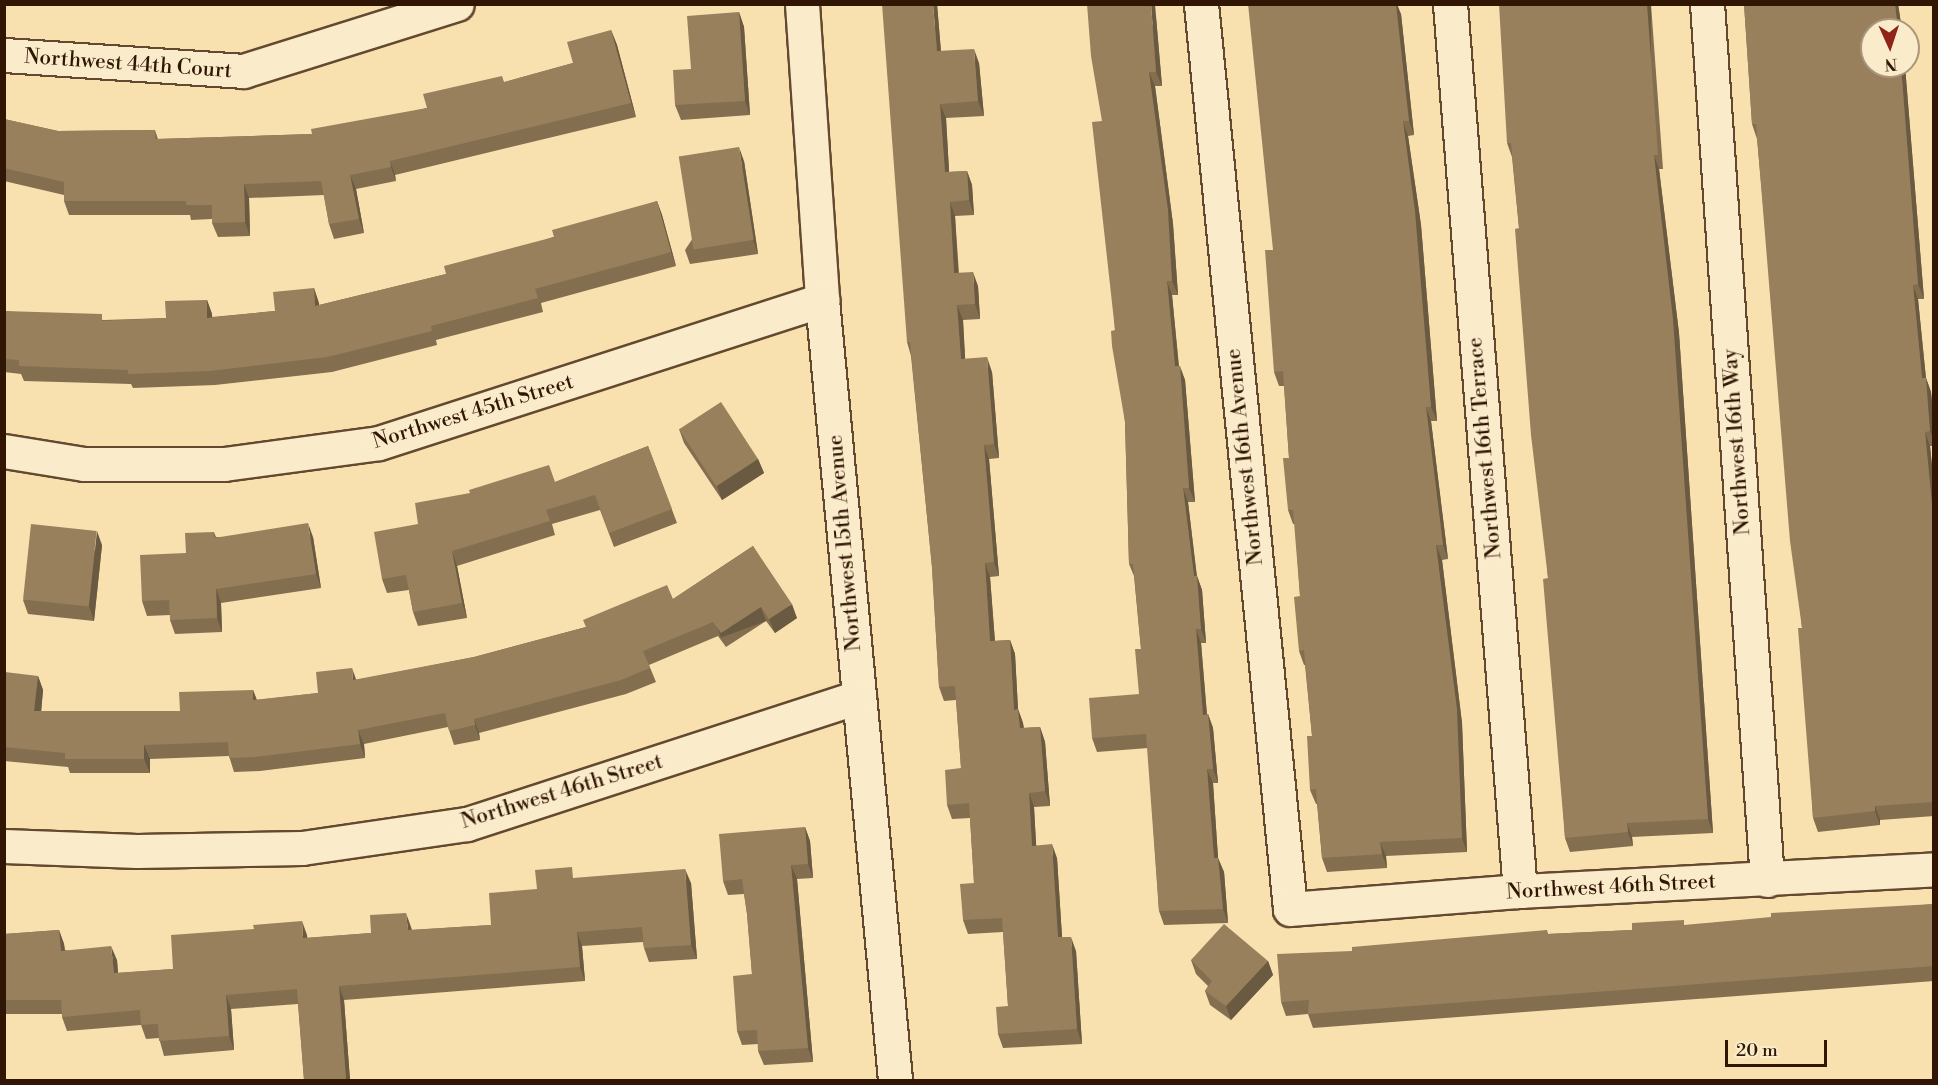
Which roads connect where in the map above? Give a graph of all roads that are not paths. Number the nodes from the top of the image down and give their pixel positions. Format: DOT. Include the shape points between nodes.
graph roads {
  1 [pos="457,4"];
  2 [pos="802,4"];
  3 [pos="1201,4"];
  4 [pos="1450,4"];
  5 [pos="1707,4"];
  6 [pos="4,55"];
  7 [pos="822,300"];
  8 [pos="4,451"];
  9 [pos="859,697"];
  10 [pos="4,846"];
  11 [pos="1934,869"];
  12 [pos="1767,880"];
  13 [pos="1520,891"];
  14 [pos="1290,909"];
  15 [pos="895,1080"];
  1 -- 6 [label="street, Northwest 44th Court" via="243,71"];
  2 -- 7 [label="street, Northwest 15th Avenue"];
  3 -- 14 [label="street, Northwest 16th Avenue"];
  4 -- 13 [label="street, Northwest 16th Terrace"];
  5 -- 12 [label="street, Northwest 16th Way"];
  7 -- 8 [label="street, Northwest 45th Street" via="379,443 224,464 84,464"];
  7 -- 9 [label="street, Northwest 15th Avenue"];
  9 -- 10 [label="street, Northwest 46th Street" via="467,824 302,848 137,851"];
  9 -- 15 [label="street, Northwest 15th Avenue"];
  11 -- 12 [label="street, Northwest 46th Street"];
  12 -- 13 [label="street, Northwest 46th Street"];
  13 -- 14 [label="street, Northwest 46th Street"];
}
